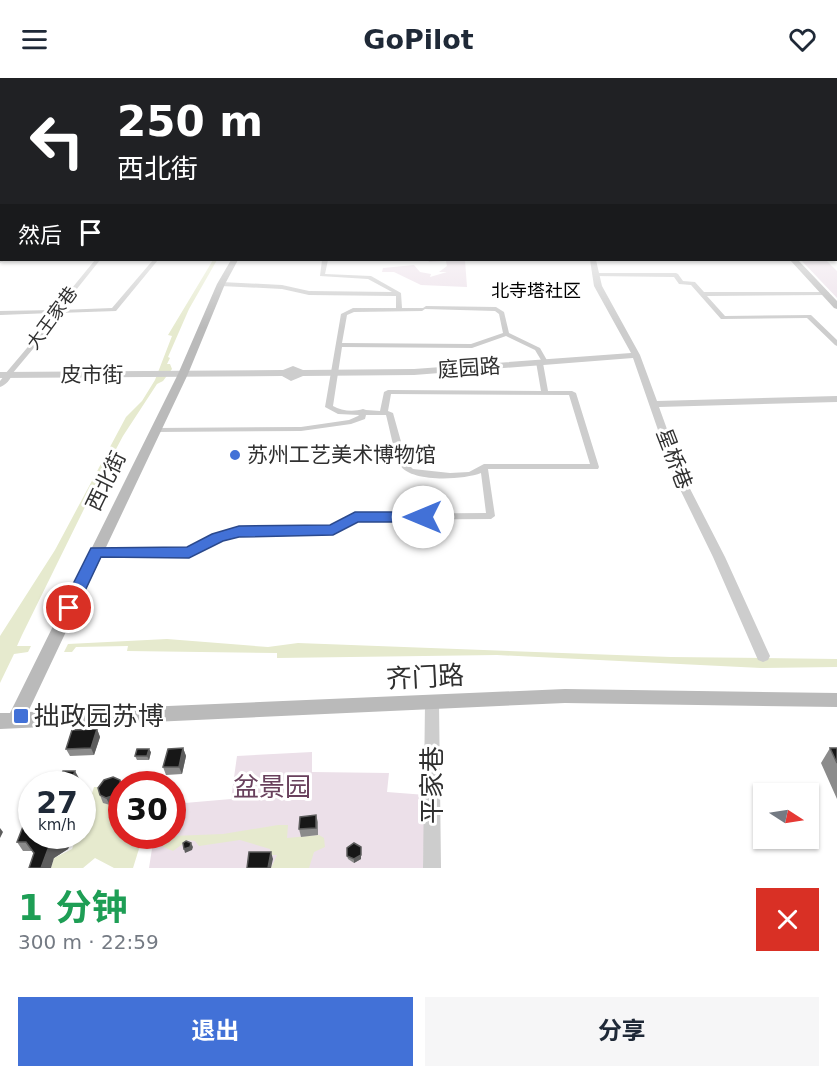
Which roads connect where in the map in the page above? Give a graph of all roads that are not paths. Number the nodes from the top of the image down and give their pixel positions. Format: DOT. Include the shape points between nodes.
graph roads {
  1 [pos="96,261"];
  2 [pos="154,261"];
  3 [pos="233,261"];
  4 [pos="325,261"];
  5 [pos="593,261"];
  6 [pos="795,261"];
  7 [pos="596,274"];
  8 [pos="221,284"];
  9 [pos="826,293"];
  10 [pos="399,294"];
  11 [pos="703,294"];
  12 [pos="837,306"];
  13 [pos="399,308"];
  14 [pos="57,310"];
  15 [pos="0,313"];
  16 [pos="506,334"];
  17 [pos="837,344"];
  18 [pos="340,345"];
  19 [pos="636,355"];
  20 [pos="542,362"];
  21 [pos="333,373"];
  22 [pos="183,374"];
  23 [pos="5,375"];
  24 [pos="0,385"];
  25 [pos="545,393"];
  26 [pos="837,399"];
  27 [pos="653,404"];
  28 [pos="363,411"];
  29 [pos="384,411"];
  30 [pos="155,430"];
  31 [pos="484,466"];
  32 [pos="96,551"];
  33 [pos="763,656"];
  34 [pos="837,700"];
  35 [pos="432,703"];
  36 [pos="7,721"];
  37 [pos="432,868"];
  1 -- 14 [label="street, 大王家巷"];
  2 -- 14 [label="street" via="114,310"];
  3 -- 8 [label="main road, 西北街"];
  4 -- 10 [label="street" via="322,275 369,277"];
  5 -- 7 [label="street, 星桥巷"];
  6 -- 9 [label="main road"];
  7 -- 11 [label="street" via="676,275 681,283 693,283"];
  7 -- 19 [label="street, 星桥巷" via="598,286"];
  8 -- 10 [label="street" via="282,287 309,293"];
  8 -- 22 [label="main road, 西北街"];
  9 -- 11 [label="street"];
  9 -- 12 [label="main road"];
  10 -- 13 [label="street"];
  11 -- 17 [label="street" via="723,318 809,316"];
  13 -- 16 [label="street" via="496,309 502,313"];
  13 -- 18 [label="street" via="346,312"];
  14 -- 15 [label="street"];
  14 -- 23 [label="street, 大王家巷" via="46,330"];
  16 -- 18 [label="street" via="472,346"];
  16 -- 20 [label="street" via="538,349"];
  18 -- 21 [label="street"];
  19 -- 20 [label="street, 庭园路"];
  19 -- 27 [label="street, 星桥巷"];
  20 -- 21 [label="street, 庭园路" via="414,372"];
  20 -- 25 [label="street"];
  21 -- 22 [label="street, 庭园路" via="302,373 291,378 284,373"];
  21 -- 28 [label="street" via="329,407 338,412"];
  22 -- 23 [label="street, 皮市街"];
  22 -- 30 [label="main road, 西北街"];
  23 -- 24 [label="street, 大王家巷"];
  25 -- 29 [label="street" via="387,392"];
  25 -- 31 [label="street" via="572,393 595,467"];
  26 -- 27 [label="street"];
  27 -- 33 [label="street, 星桥巷" via="680,479"];
  28 -- 29 [label="street"];
  28 -- 30 [label="street" via="363,417 351,422 301,429"];
  29 -- 31 [label="street" via="391,416 407,469 470,476"];
  30 -- 32 [label="main road, 西北街"];
  31 -- 32 [label="street" via="490,516 355,517 333,530 228,534 189,553"];
  32 -- 36 [label="main road, 西北街"];
  34 -- 35 [label="main road, 齐门路" via="565,696"];
  35 -- 36 [label="main road, 齐门路"];
  35 -- 37 [label="street, 平家巷"];
}
